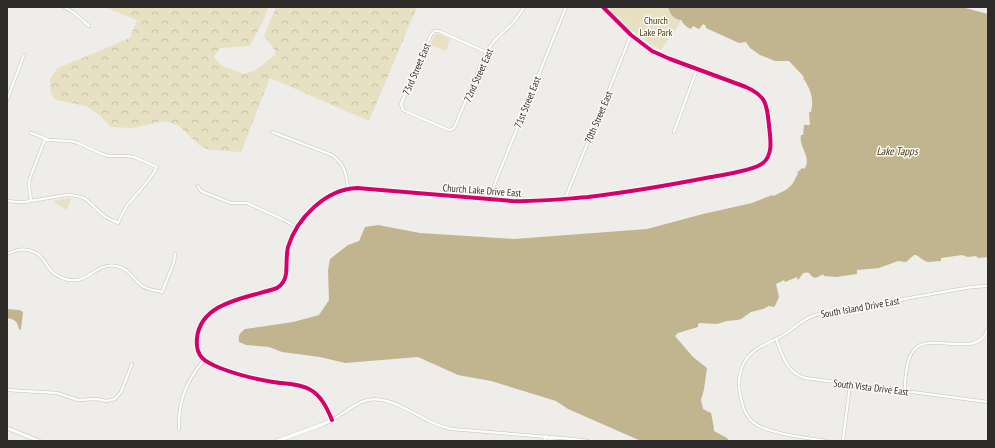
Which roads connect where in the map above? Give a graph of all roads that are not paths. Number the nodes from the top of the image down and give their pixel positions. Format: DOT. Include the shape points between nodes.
graph roads {
  1 [pos="64,7"];
  2 [pos="524,7"];
  3 [pos="566,7"];
  4 [pos="603,7"];
  5 [pos="89,26"];
  6 [pos="631,35"];
  7 [pos="486,52"];
  8 [pos="24,55"];
  9 [pos="697,69"];
  10 [pos="7,100"];
  11 [pos="453,129"];
  12 [pos="272,132"];
  13 [pos="674,132"];
  14 [pos="32,133"];
  15 [pos="45,139"];
  16 [pos="198,186"];
  17 [pos="348,188"];
  18 [pos="489,198"];
  19 [pos="565,199"];
  20 [pos="7,201"];
  21 [pos="31,201"];
  22 [pos="298,227"];
  23 [pos="7,254"];
  24 [pos="175,254"];
  25 [pos="988,286"];
  26 [pos="988,329"];
  27 [pos="776,339"];
  28 [pos="204,360"];
  29 [pos="132,364"];
  30 [pos="850,384"];
  31 [pos="7,390"];
  32 [pos="904,391"];
  33 [pos="988,402"];
  34 [pos="332,420"];
  35 [pos="7,428"];
  36 [pos="179,429"];
  37 [pos="546,436"];
  38 [pos="39,441"];
  39 [pos="277,441"];
  40 [pos="544,441"];
  41 [pos="588,441"];
  42 [pos="827,441"];
  43 [pos="843,441"];
  1 -- 5 [label="street"];
  2 -- 7 [label="street, 72nd Street East"];
  3 -- 18 [label="street, 71st Street East"];
  4 -- 6 [label="street, Church Lake Drive East"];
  6 -- 9 [label="street, Church Lake Drive East" via="652,51"];
  6 -- 19 [label="street, 70th Street East"];
  7 -- 11 [label="street, 72nd Street East"];
  7 -- 11 [label="street, 73rd Street East" via="438,31 431,34 401,104 407,112 449,130"];
  8 -- 10 [label="street"];
  9 -- 13 [label="street"];
  9 -- 19 [label="street, Church Lake Drive East" via="754,91 763,100 767,108 770,143 769,155 765,162 732,173 625,193"];
  12 -- 17 [label="street" via="332,155 344,168"];
  14 -- 15 [label="street"];
  15 -- 21 [label="street" via="30,178"];
  15 -- 21 [label="street" via="71,141 108,156 134,157 157,167 125,208 118,223 107,218 89,200 82,197 67,195"];
  16 -- 22 [label="street" via="203,192 231,203 247,203"];
  17 -- 18 [label="street, Church Lake Drive East"];
  17 -- 22 [label="street, Church Lake Drive East" via="320,202"];
  18 -- 19 [label="street, Church Lake Drive East" via="512,201"];
  20 -- 21 [label="street"];
  22 -- 28 [label="street, Church Lake Drive East" via="289,245 286,274 282,285 223,305 202,323 197,340 199,352"];
  23 -- 24 [label="street" via="26,249 40,257 52,273 70,280 86,278 103,267 119,266 144,287 162,292"];
  25 -- 27 [label="street, South Island Drive East" via="815,315"];
  26 -- 32 [label="street" via="984,337 974,343 924,343 916,347 908,362"];
  27 -- 30 [label="street, South Vista Drive East" via="786,363 796,375"];
  27 -- 42 [label="street, South Island Drive East" via="761,346 742,364 740,391 744,408 752,422 767,430"];
  28 -- 34 [label="street" via="244,377 307,388 320,398"];
  28 -- 36 [label="street" via="192,376 180,403"];
  29 -- 31 [label="street" via="118,396 107,401 78,400 57,393"];
  30 -- 32 [label="street, South Vista Drive East"];
  30 -- 43 [label="street"];
  32 -- 33 [label="street, South Vista Drive East"];
  34 -- 37 [label="street" via="362,402 379,399 452,430"];
  34 -- 39 [label="street"];
  35 -- 38 [label="street"];
  37 -- 40 [label="street"];
  37 -- 41 [label="street"];
}
